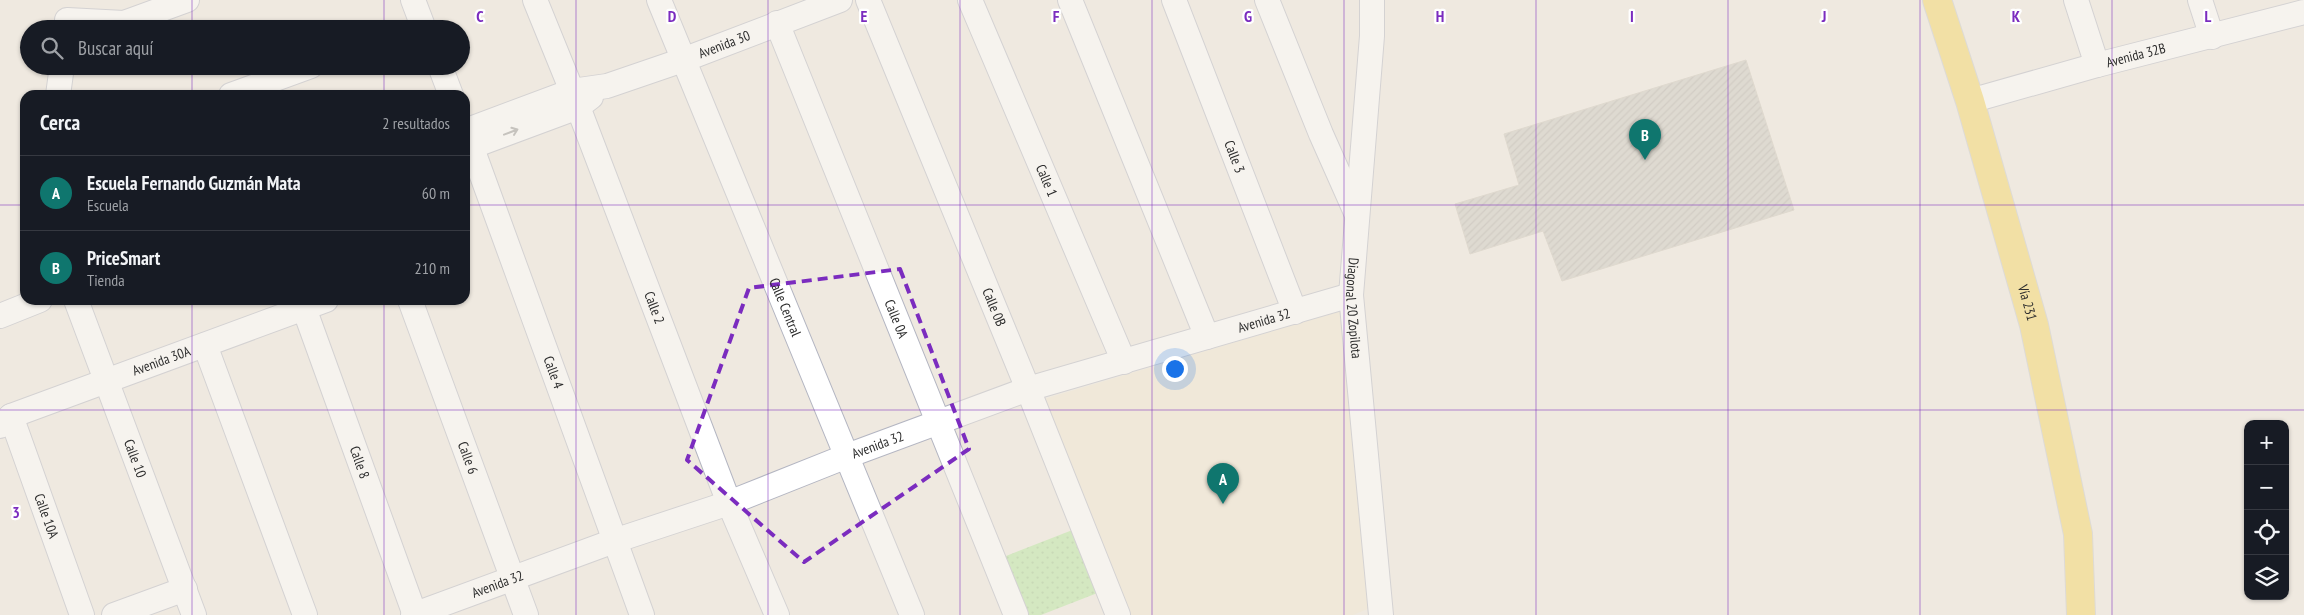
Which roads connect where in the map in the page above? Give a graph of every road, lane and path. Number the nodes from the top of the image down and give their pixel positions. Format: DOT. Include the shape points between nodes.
graph roads {
  1 [pos="187,0"];
  2 [pos="413,0"];
  3 [pos="535,0"];
  4 [pos="659,0"];
  5 [pos="840,0"];
  6 [pos="868,0"];
  7 [pos="970,0"];
  8 [pos="1070,0"];
  9 [pos="1174,0"];
  10 [pos="1267,0"];
  11 [pos="1372,0"];
  12 [pos="1937,0"];
  13 [pos="2076,0"];
  14 [pos="2200,0"];
  15 [pos="2304,12"];
  16 [pos="67,16"];
  17 [pos="100,20"];
  18 [pos="132,20"];
  19 [pos="418,20"];
  20 [pos="776,23"];
  21 [pos="2212,37"];
  22 [pos="683,60"];
  23 [pos="2097,66"];
  24 [pos="61,75"];
  25 [pos="286,75"];
  26 [pos="443,75"];
  27 [pos="59,90"];
  28 [pos="246,90"];
  29 [pos="449,90"];
  30 [pos="575,99"];
  31 [pos="1970,101"];
  32 [pos="470,136"];
  33 [pos="470,148"];
  34 [pos="1358,219"];
  35 [pos="20,293"];
  36 [pos="1351,295"];
  37 [pos="0,301"];
  38 [pos="28,305"];
  39 [pos="78,305"];
  40 [pos="312,305"];
  41 [pos="315,305"];
  42 [pos="412,305"];
  43 [pos="1295,312"];
  44 [pos="0,316"];
  45 [pos="1207,337"];
  46 [pos="205,345"];
  47 [pos="1124,362"];
  48 [pos="106,381"];
  49 [pos="1028,389"];
  50 [pos="5,421"];
  51 [pos="938,422"];
  52 [pos="847,456"];
  53 [pos="729,503"];
  54 [pos="614,541"];
  55 [pos="513,578"];
  56 [pos="185,589"];
  57 [pos="82,615"];
  58 [pos="114,615"];
  59 [pos="194,615"];
  60 [pos="305,615"];
  61 [pos="414,615"];
  62 [pos="526,615"];
  63 [pos="642,615"];
  64 [pos="777,615"];
  65 [pos="912,615"];
  66 [pos="1016,615"];
  67 [pos="1118,615"];
  68 [pos="1381,615"];
  69 [pos="2081,615"];
  1 -- 18 [label="street"];
  2 -- 19 [label="street"];
  3 -- 30 [label="street, Calle 2"];
  4 -- 22 [label="street, Calle Central"];
  5 -- 20 [label="street, Avenida 30"];
  6 -- 49 [label="street, Calle 0B"];
  7 -- 47 [label="street, Calle 1"];
  8 -- 45 [label="street"];
  9 -- 43 [label="street, Calle 3"];
  10 -- 34 [label="street"];
  11 -- 34 [label="street, Diagonal 20 Zopilota"];
  12 -- 31 [label="main road, Vía 231"];
  13 -- 23 [label="street"];
  14 -- 21 [label="street"];
  15 -- 21 [label="street, Avenida 32B"];
  16 -- 17 [label="street"];
  20 -- 22 [label="street, Avenida 30"];
  20 -- 51 [label="street, Calle 0A"];
  21 -- 23 [label="street, Avenida 32B"];
  22 -- 30 [label="street, Avenida 30"];
  22 -- 52 [label="street, Calle Central"];
  23 -- 31 [label="street, Avenida 32B"];
  24 -- 27 [label="street"];
  25 -- 28 [label="street"];
  26 -- 29 [label="street"];
  30 -- 32 [label="street, Avenida 30"];
  30 -- 53 [label="street, Calle 2"];
  31 -- 69 [label="main road, Vía 231" via="2036,335 2078,534"];
  33 -- 54 [label="street, Calle 4"];
  34 -- 36 [label="street, Diagonal 20 Zopilota"];
  35 -- 37 [label="street"];
  36 -- 43 [label="street, Avenida 32"];
  36 -- 68 [label="street, Diagonal 20 Zopilota"];
  38 -- 44 [label="street"];
  39 -- 48 [label="street, Calle 10"];
  40 -- 46 [label="street, Avenida 30A"];
  41 -- 61 [label="street, Calle 8"];
  42 -- 55 [label="street, Calle 6"];
  43 -- 45 [label="street, Avenida 32"];
  45 -- 47 [label="street, Avenida 32"];
  46 -- 48 [label="street, Avenida 30A"];
  46 -- 60 [label="street"];
  47 -- 49 [label="street, Avenida 32"];
  48 -- 50 [label="street, Avenida 30A"];
  48 -- 56 [label="street, Calle 10"];
  49 -- 51 [label="street, Avenida 32"];
  49 -- 67 [label="street, Calle 0B"];
  50 -- 57 [label="street, Calle 10A"];
  51 -- 52 [label="street, Avenida 32"];
  51 -- 66 [label="street, Calle 0A"];
  52 -- 53 [label="street, Avenida 32"];
  52 -- 65 [label="street, Calle Central"];
  53 -- 54 [label="street, Avenida 32"];
  53 -- 64 [label="street, Calle 2"];
  54 -- 55 [label="street, Avenida 32"];
  54 -- 63 [label="street, Calle 4"];
  55 -- 61 [label="street, Avenida 32"];
  55 -- 62 [label="street, Calle 6"];
  56 -- 58 [label="street"];
  56 -- 59 [label="street, Calle 10"];
}
